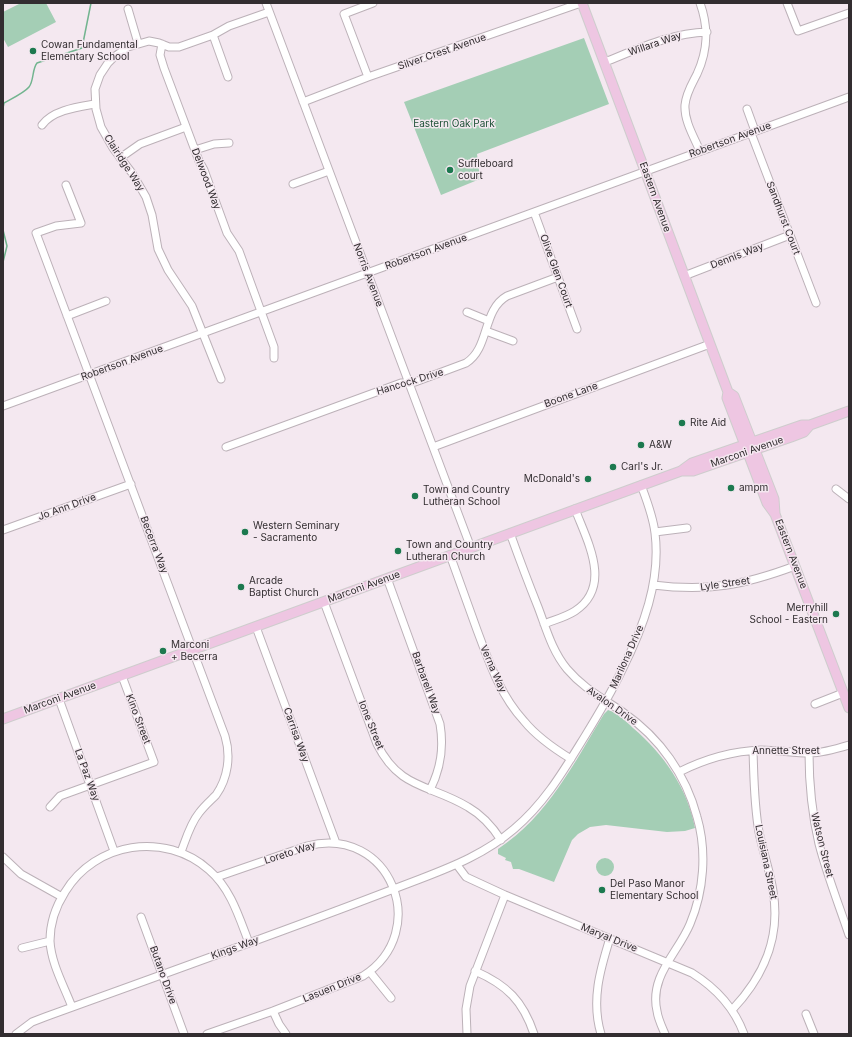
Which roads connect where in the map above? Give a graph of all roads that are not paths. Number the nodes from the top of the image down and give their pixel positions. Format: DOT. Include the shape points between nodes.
graph roads {
  1 [pos="266,3"];
  2 [pos="373,3"];
  3 [pos="582,3"];
  4 [pos="700,3"];
  5 [pos="787,3"];
  6 [pos="128,9"];
  7 [pos="269,12"];
  8 [pos="849,12"];
  9 [pos="707,32"];
  10 [pos="213,35"];
  11 [pos="138,43"];
  12 [pos="162,44"];
  13 [pos="605,62"];
  14 [pos="228,77"];
  15 [pos="368,77"];
  16 [pos="849,97"];
  17 [pos="303,102"];
  18 [pos="95,104"];
  19 [pos="747,110"];
  20 [pos="42,125"];
  21 [pos="186,127"];
  22 [pos="753,132"];
  23 [pos="229,143"];
  24 [pos="195,150"];
  25 [pos="700,151"];
  26 [pos="120,158"];
  27 [pos="329,171"];
  28 [pos="646,171"];
  29 [pos="293,184"];
  30 [pos="66,185"];
  31 [pos="534,212"];
  32 [pos="790,235"];
  33 [pos="367,273"];
  34 [pos="684,276"];
  35 [pos="558,277"];
  36 [pos="106,301"];
  37 [pos="816,303"];
  38 [pos="261,312"];
  39 [pos="467,312"];
  40 [pos="67,316"];
  41 [pos="489,321"];
  42 [pos="577,329"];
  43 [pos="486,331"];
  44 [pos="203,333"];
  45 [pos="513,341"];
  46 [pos="710,344"];
  47 [pos="274,358"];
  48 [pos="90,375"];
  49 [pos="221,379"];
  50 [pos="408,382"];
  51 [pos="3,406"];
  52 [pos="849,411"];
  53 [pos="226,447"];
  54 [pos="433,447"];
  55 [pos="750,447"];
  56 [pos="131,484"];
  57 [pos="641,485"];
  58 [pos="836,489"];
  59 [pos="849,499"];
  60 [pos="575,510"];
  61 [pos="687,528"];
  62 [pos="3,530"];
  63 [pos="655,532"];
  64 [pos="510,533"];
  65 [pos="471,548"];
  66 [pos="450,555"];
  67 [pos="795,566"];
  68 [pos="387,578"];
  69 [pos="653,584"];
  70 [pos="324,602"];
  71 [pos="544,624"];
  72 [pos="256,626"];
  73 [pos="193,650"];
  74 [pos="122,676"];
  75 [pos="843,693"];
  76 [pos="59,699"];
  77 [pos="606,702"];
  78 [pos="815,704"];
  79 [pos="849,708"];
  80 [pos="3,720"];
  81 [pos="849,745"];
  82 [pos="753,750"];
  83 [pos="809,753"];
  84 [pos="571,759"];
  85 [pos="679,772"];
  86 [pos="91,785"];
  87 [pos="430,790"];
  88 [pos="50,807"];
  89 [pos="501,840"];
  90 [pos="336,843"];
  91 [pos="114,851"];
  92 [pos="181,852"];
  93 [pos="3,857"];
  94 [pos="457,865"];
  95 [pos="217,877"];
  96 [pos="393,889"];
  97 [pos="505,895"];
  98 [pos="62,897"];
  99 [pos="141,917"];
  100 [pos="849,935"];
  101 [pos="610,938"];
  102 [pos="50,940"];
  103 [pos="249,943"];
  104 [pos="22,948"];
  105 [pos="668,963"];
  106 [pos="475,971"];
  107 [pos="370,972"];
  108 [pos="162,974"];
  109 [pos="391,998"];
  110 [pos="72,1007"];
  111 [pos="732,1010"];
  112 [pos="273,1011"];
  113 [pos="806,1014"];
  114 [pos="16,1034"];
  115 [pos="184,1034"];
  116 [pos="207,1034"];
  117 [pos="286,1034"];
  118 [pos="467,1034"];
  119 [pos="534,1034"];
  120 [pos="601,1034"];
  121 [pos="664,1034"];
  122 [pos="744,1034"];
  123 [pos="814,1034"];
  1 -- 7 [label="street, Norris Avenue"];
  2 -- 15 [label="street" via="344,14"];
  3 -- 13 [label="main road, Eastern Avenue"];
  3 -- 15 [label="street, Silver Crest Avenue"];
  4 -- 9 [label="street"];
  5 -- 8 [label="street" via="798,31"];
  6 -- 11 [label="street"];
  7 -- 10 [label="street, Clairidge Way" via="229,26"];
  7 -- 17 [label="street, Norris Avenue"];
  9 -- 13 [label="street, Willara Way" via="671,37"];
  9 -- 25 [label="street" via="704,55 687,94 685,105 688,124"];
  10 -- 12 [label="street, Clairidge Way" via="179,47 172,48"];
  10 -- 14 [label="street"];
  11 -- 12 [label="street, Clairidge Way" via="149,41"];
  11 -- 18 [label="street, Clairidge Way" via="118,54 103,68 97,82"];
  12 -- 21 [label="street, Delwood Way" via="161,59"];
  13 -- 28 [label="main road, Eastern Avenue"];
  15 -- 17 [label="street, Silver Crest Avenue"];
  16 -- 22 [label="street, Robertson Avenue"];
  17 -- 27 [label="street, Norris Avenue"];
  18 -- 20 [label="street" via="47,118"];
  18 -- 26 [label="street, Clairidge Way" via="101,127"];
  19 -- 22 [label="street, Sandhurst Court"];
  21 -- 24 [label="street, Delwood Way"];
  21 -- 26 [label="street" via="140,144"];
  22 -- 25 [label="street, Robertson Avenue"];
  22 -- 32 [label="street, Sandhurst Court"];
  23 -- 24 [label="street" via="214,144"];
  24 -- 38 [label="street, Delwood Way" via="227,233 239,251"];
  25 -- 28 [label="street, Robertson Avenue"];
  26 -- 44 [label="street, Clairidge Way" via="146,197 158,251 192,306"];
  27 -- 29 [label="street"];
  27 -- 33 [label="street, Norris Avenue"];
  28 -- 31 [label="street, Robertson Avenue"];
  28 -- 34 [label="main road, Eastern Avenue"];
  30 -- 40 [label="street, Becerra Way" via="81,223 56,226 36,233"];
  31 -- 33 [label="street, Robertson Avenue"];
  31 -- 35 [label="street, Olive Glen Court"];
  32 -- 34 [label="street, Dennis Way"];
  32 -- 37 [label="street, Sandhurst Court"];
  33 -- 38 [label="street, Robertson Avenue"];
  33 -- 50 [label="street, Norris Avenue"];
  34 -- 46 [label="main road, Eastern Avenue"];
  35 -- 41 [label="street, Hancock Drive" via="504,298 497,305"];
  35 -- 42 [label="street, Olive Glen Court"];
  36 -- 40 [label="street"];
  38 -- 44 [label="street, Robertson Avenue"];
  38 -- 47 [label="street, Delwood Way" via="274,347"];
  39 -- 41 [label="street"];
  40 -- 48 [label="street, Becerra Way"];
  41 -- 43 [label="street, Hancock Drive"];
  43 -- 45 [label="street"];
  43 -- 50 [label="street, Hancock Drive" via="478,351 469,361 415,382"];
  44 -- 48 [label="street, Robertson Avenue"];
  44 -- 49 [label="street, Clairidge Way"];
  46 -- 54 [label="street, Boone Lane"];
  46 -- 55 [label="main road, Eastern Avenue" via="728,392 734,396"];
  48 -- 51 [label="street, Robertson Avenue"];
  48 -- 56 [label="street, Becerra Way"];
  50 -- 53 [label="street, Hancock Drive"];
  50 -- 54 [label="street, Norris Avenue"];
  52 -- 55 [label="main road, Marconi Avenue" via="810,425 802,425"];
  54 -- 65 [label="street, Norris Avenue"];
  55 -- 57 [label="main road, Marconi Avenue" via="692,463 681,471"];
  55 -- 67 [label="main road, Eastern Avenue" via="774,499 775,514"];
  56 -- 62 [label="street, Jo Ann Drive"];
  56 -- 73 [label="street, Becerra Way"];
  57 -- 60 [label="main road, Marconi Avenue"];
  57 -- 63 [label="street, Marilona Drive"];
  58 -- 59 [label="street"];
  60 -- 64 [label="main road, Marconi Avenue"];
  60 -- 71 [label="street" via="594,561 594,584 581,607"];
  61 -- 63 [label="street"];
  63 -- 69 [label="street, Marilona Drive"];
  64 -- 65 [label="main road, Marconi Avenue"];
  64 -- 71 [label="street, Avalon Drive"];
  65 -- 66 [label="main road, Marconi Avenue"];
  66 -- 68 [label="main road, Marconi Avenue"];
  66 -- 84 [label="street, Verna Way" via="489,663 506,697 523,721 557,751"];
  67 -- 69 [label="street, Lyle Street" via="753,580 719,586 686,588"];
  67 -- 75 [label="main road, Eastern Avenue"];
  68 -- 70 [label="main road, Marconi Avenue"];
  68 -- 87 [label="street, Barbarell Way" via="440,724 441,761"];
  69 -- 77 [label="street, Marilona Drive" via="635,643"];
  70 -- 72 [label="main road, Marconi Avenue"];
  70 -- 87 [label="street, Ione Street" via="381,751 396,771"];
  71 -- 77 [label="street, Avalon Drive" via="552,645 566,668 584,686"];
  72 -- 73 [label="main road, Marconi Avenue"];
  72 -- 90 [label="street, Carrisa Way"];
  73 -- 74 [label="main road, Marconi Avenue"];
  73 -- 92 [label="street, Becerra Way" via="225,736 228,762 220,788 194,820"];
  74 -- 76 [label="main road, Marconi Avenue"];
  74 -- 86 [label="street, Kino Street" via="154,762"];
  75 -- 78 [label="street"];
  75 -- 79 [label="main road, Eastern Avenue"];
  76 -- 80 [label="main road, Marconi Avenue"];
  76 -- 86 [label="street, La Paz Way"];
  77 -- 84 [label="street, Marilona Drive"];
  77 -- 85 [label="street, Avalon Drive" via="646,731 664,750"];
  81 -- 83 [label="street, Annette Street"];
  82 -- 83 [label="street, Annette Street"];
  82 -- 85 [label="street, Annette Street" via="716,756"];
  82 -- 111 [label="street, Louisiana Street" via="756,811 773,891 775,925 772,943 762,967 752,986"];
  83 -- 100 [label="street, Watson Street" via="810,788 816,829"];
  84 -- 89 [label="street, Marilona Drive" via="544,799"];
  85 -- 105 [label="street, Avalon Drive" via="691,796 698,819 702,843 702,868 700,892 690,924"];
  86 -- 88 [label="street" via="60,796"];
  86 -- 91 [label="street, La Paz Way"];
  87 -- 89 [label="street, Ione Street" via="476,812 490,824"];
  89 -- 94 [label="street, Marilona Drive"];
  90 -- 95 [label="street, Loreto Way" via="307,846"];
  90 -- 96 [label="street, Loreto Way" via="352,846 372,858 384,870"];
  91 -- 92 [label="street" via="151,846"];
  91 -- 98 [label="street" via="81,872"];
  92 -- 95 [label="street" via="200,862"];
  93 -- 98 [label="street" via="21,874"];
  94 -- 96 [label="street, Kings Way"];
  94 -- 97 [label="street, Maryal Drive" via="466,877"];
  95 -- 103 [label="street" via="234,904"];
  96 -- 103 [label="street, Kings Way"];
  96 -- 107 [label="street, Lasuen Drive" via="398,913 395,936 385,956"];
  97 -- 101 [label="street, Maryal Drive"];
  97 -- 106 [label="street"];
  98 -- 102 [label="street" via="53,920"];
  99 -- 108 [label="street, Butano Drive"];
  101 -- 105 [label="street, Maryal Drive"];
  101 -- 120 [label="street" via="597,984 596,1010"];
  102 -- 104 [label="street"];
  102 -- 110 [label="street" via="53,959"];
  103 -- 108 [label="street, Kings Way"];
  105 -- 111 [label="street, Maryal Drive" via="692,973 708,984"];
  105 -- 121 [label="street, Avalon Drive" via="658,980 655,996"];
  106 -- 118 [label="street" via="466,1003"];
  106 -- 119 [label="street" via="495,981 515,998 526,1013"];
  107 -- 109 [label="street"];
  107 -- 112 [label="street, Lasuen Drive" via="356,980"];
  108 -- 110 [label="street, Kings Way"];
  108 -- 115 [label="street, Butano Drive"];
  110 -- 114 [label="street, Kings Way" via="32,1022"];
  111 -- 122 [label="street, Maryal Drive"];
  112 -- 116 [label="street, Lasuen Drive"];
  112 -- 117 [label="street"];
  113 -- 123 [label="street"];
}
